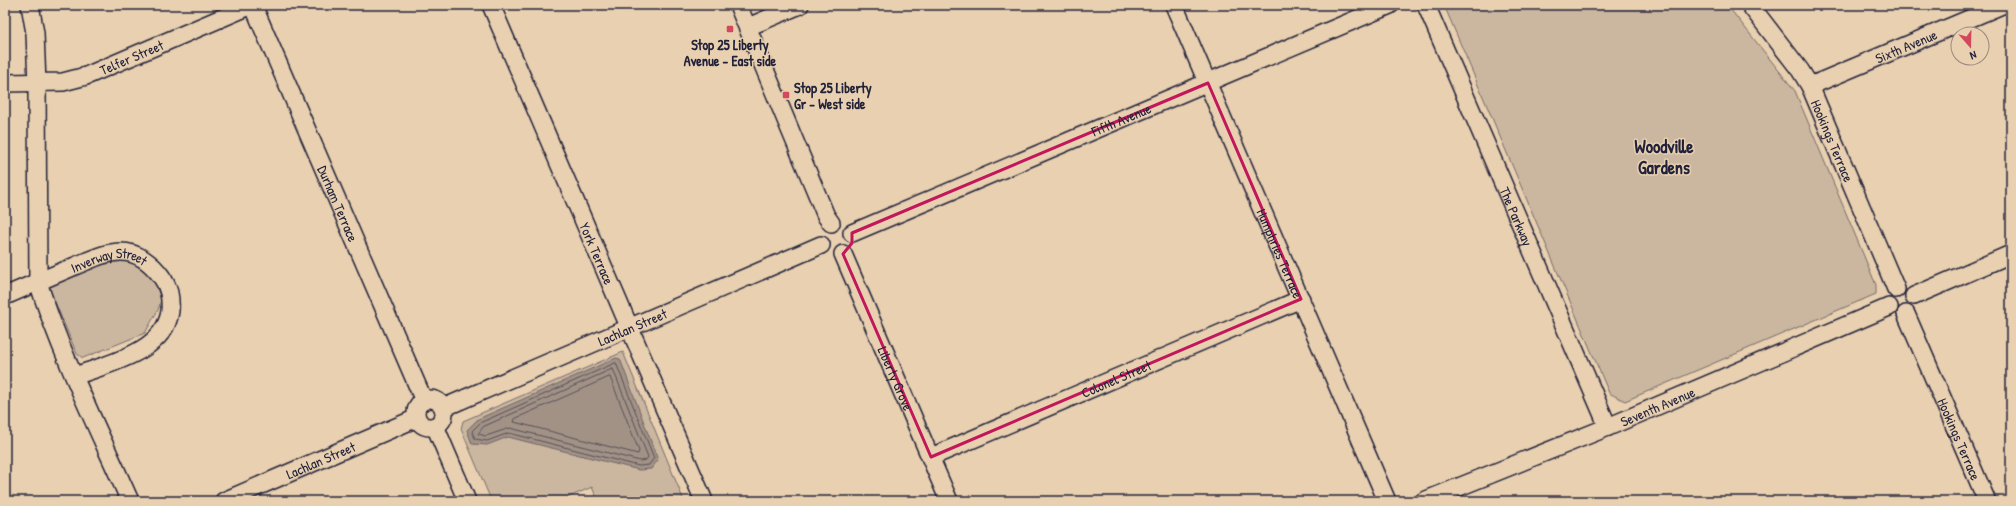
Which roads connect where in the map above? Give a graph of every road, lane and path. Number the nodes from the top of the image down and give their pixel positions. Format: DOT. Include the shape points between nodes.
graph roads {
  1 [pos="30,5"];
  2 [pos="252,5"];
  3 [pos="491,5"];
  4 [pos="738,5"];
  5 [pos="800,5"];
  6 [pos="1174,5"];
  7 [pos="1390,5"];
  8 [pos="1426,5"];
  9 [pos="1750,5"];
  10 [pos="2002,5"];
  11 [pos="748,27"];
  12 [pos="5,83"];
  13 [pos="1208,83"];
  14 [pos="37,84"];
  15 [pos="1810,86"];
  16 [pos="831,223"];
  17 [pos="852,233"];
  18 [pos="821,245"];
  19 [pos="843,254"];
  20 [pos="2011,254"];
  21 [pos="38,282"];
  22 [pos="1896,289"];
  23 [pos="5,296"];
  24 [pos="1914,296"];
  25 [pos="1301,298"];
  26 [pos="1889,307"];
  27 [pos="1906,314"];
  28 [pos="629,329"];
  29 [pos="75,376"];
  30 [pos="424,401"];
  31 [pos="443,408"];
  32 [pos="417,418"];
  33 [pos="435,426"];
  34 [pos="1608,427"];
  35 [pos="931,457"];
  36 [pos="1990,500"];
  37 [pos="130,501"];
  38 [pos="224,501"];
  39 [pos="467,501"];
  40 [pos="704,501"];
  41 [pos="949,501"];
  42 [pos="1386,501"];
  43 [pos="1424,501"];
  1 -- 14 [label="street" via="35,33"];
  2 -- 14 [label="street, Telfer Street" via="86,76 63,82"];
  2 -- 30 [label="street, Durham Terrace"];
  3 -- 28 [label="street, York Terrace"];
  4 -- 11 [label="street"];
  5 -- 11 [label="street"];
  6 -- 13 [label="street, Humphries Terrace"];
  7 -- 13 [label="street, Fifth Avenue"];
  8 -- 34 [label="street, The Parkway"];
  9 -- 15 [label="street, Hookings Terrace"];
  10 -- 15 [label="street, Sixth Avenue"];
  11 -- 16 [label="street"];
  12 -- 14 [label="street, Telfer Street"];
  13 -- 17 [label="street, Fifth Avenue"];
  13 -- 25 [label="street, Humphries Terrace"];
  14 -- 21 [label="street"];
  15 -- 22 [label="street, Hookings Terrace"];
  16 -- 17 [label="street" via="844,224"];
  16 -- 18 [label="street" via="821,232"];
  17 -- 19 [label="street" via="852,243"];
  18 -- 19 [label="street" via="830,254"];
  18 -- 28 [label="street, Lachlan Street"];
  19 -- 35 [label="street, Liberty Grove"];
  20 -- 24 [label="street"];
  21 -- 23 [label="street, Inverway Street"];
  21 -- 29 [label="street"];
  21 -- 29 [label="street, Inverway Street" via="102,255 122,252 136,254 148,262 170,292 169,314 164,328 148,346"];
  22 -- 24 [label="street" via="1908,290"];
  22 -- 26 [label="street" via="1889,294"];
  24 -- 27 [label="street" via="1914,304"];
  25 -- 35 [label="street, Colonel Street"];
  25 -- 42 [label="street, Humphries Terrace"];
  26 -- 27 [label="street" via="1898,314"];
  26 -- 34 [label="street, Seventh Avenue"];
  27 -- 36 [label="street, Hookings Terrace"];
  28 -- 31 [label="street, Lachlan Street"];
  28 -- 40 [label="street, York Terrace"];
  29 -- 37 [label="street"];
  30 -- 31 [label="street" via="432,399"];
  30 -- 32 [label="street" via="417,408"];
  31 -- 33 [label="street" via="442,421"];
  32 -- 33 [label="street" via="422,424"];
  32 -- 38 [label="street, Lachlan Street"];
  33 -- 39 [label="street"];
  34 -- 43 [label="street, Seventh Avenue"];
  35 -- 41 [label="street, Liberty Grove"];
}
